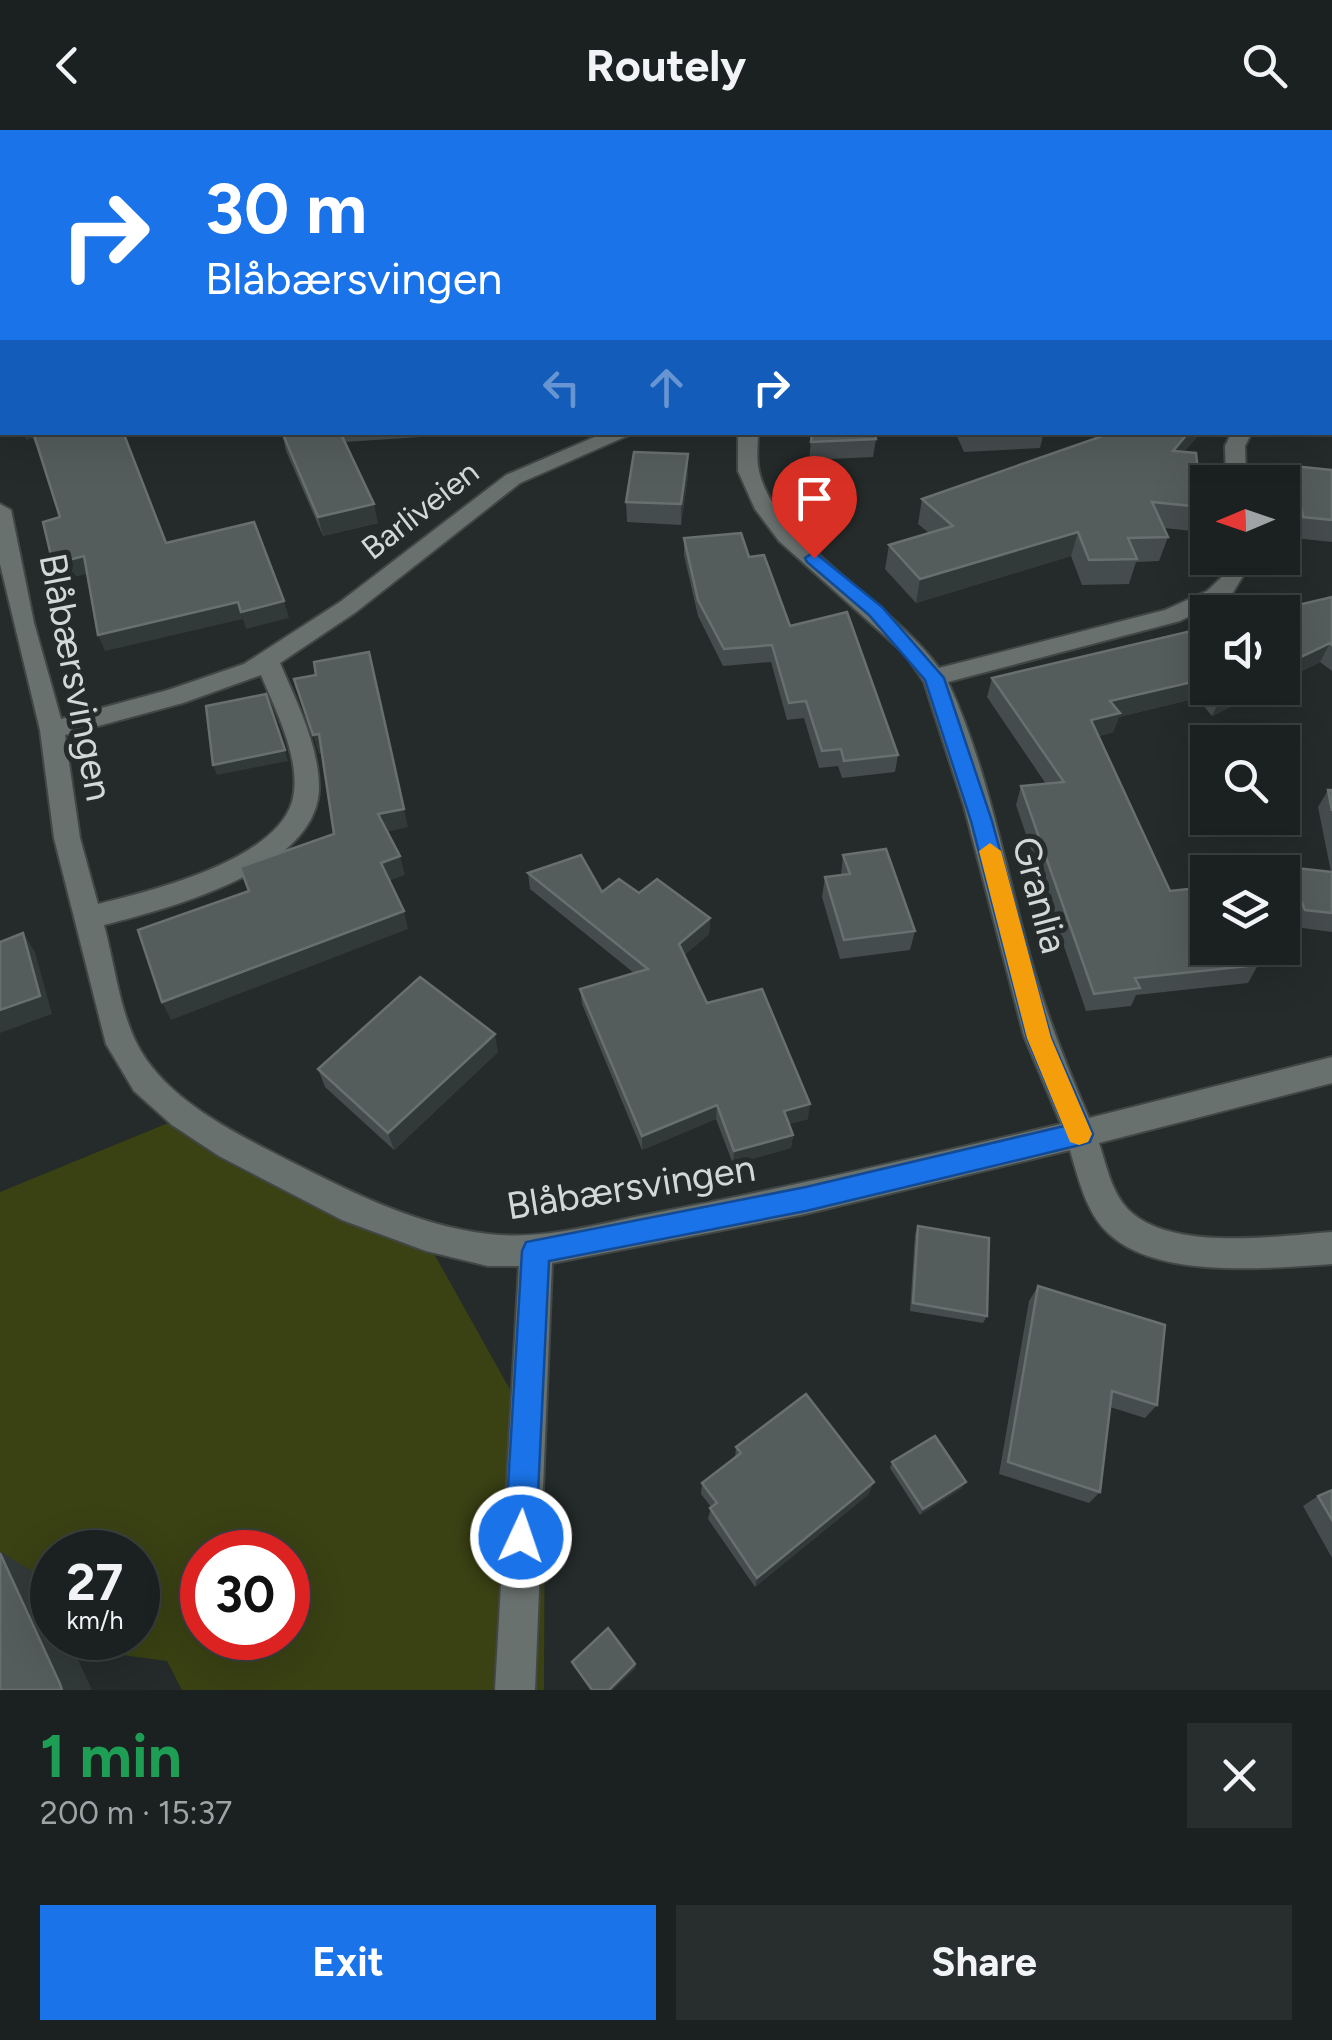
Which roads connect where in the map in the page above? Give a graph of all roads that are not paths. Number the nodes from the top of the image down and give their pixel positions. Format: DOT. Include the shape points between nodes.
graph roads {
  1 [pos="618,435"];
  2 [pos="748,435"];
  3 [pos="1240,435"];
  4 [pos="1233,465"];
  5 [pos="0,510"];
  6 [pos="1236,575"];
  7 [pos="268,662"];
  8 [pos="934,678"];
  9 [pos="52,730"];
  10 [pos="90,917"];
  11 [pos="1332,1070"];
  12 [pos="1080,1134"];
  13 [pos="1332,1248"];
  14 [pos="536,1251"];
  15 [pos="515,1690"];
  1 -- 7 [label="street, Barliveien" via="514,479"];
  2 -- 8 [label="street, Granlia" via="744,466 768,517 876,611"];
  3 -- 4 [label="street"];
  5 -- 9 [label="street, Blåbærsvingen"];
  6 -- 8 [label="street" via="1208,601 1172,616"];
  7 -- 9 [label="street, Barliveien" via="174,697"];
  7 -- 10 [label="street" via="305,778 305,800 290,830 229,871"];
  8 -- 12 [label="street, Granlia" via="982,821 1039,1038"];
  9 -- 10 [label="street, Blåbærsvingen" via="68,838"];
  10 -- 14 [label="street, Blåbærsvingen" via="120,1044 145,1082 183,1115 353,1208 426,1236 488,1250"];
  11 -- 12 [label="street, Blåbærsvingen"];
  12 -- 13 [label="street, Granlia" via="1100,1194 1127,1230 1195,1252"];
  12 -- 14 [label="street, Blåbærsvingen" via="806,1199"];
  14 -- 15 [label="street"];
}
